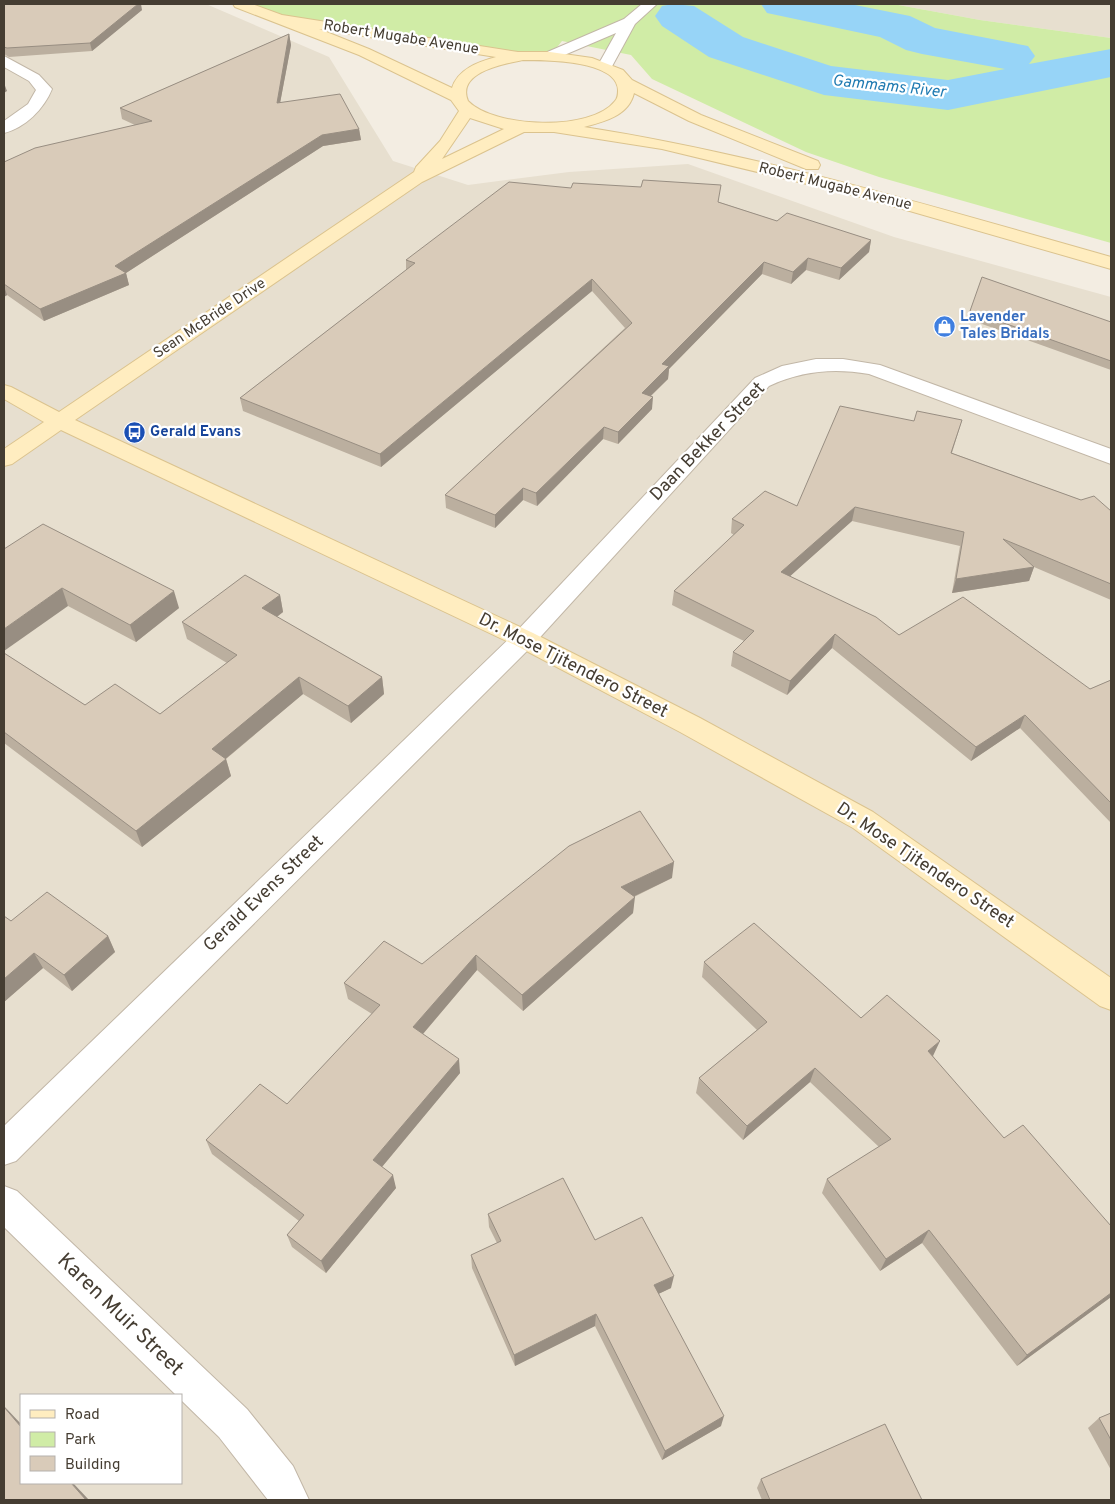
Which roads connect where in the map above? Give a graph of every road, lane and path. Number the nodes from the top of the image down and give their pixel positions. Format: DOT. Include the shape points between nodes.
graph roads {
  1 [pos="240,4"];
  2 [pos="650,4"];
  3 [pos="279,19"];
  4 [pos="629,22"];
  5 [pos="524,56"];
  6 [pos="550,56"];
  7 [pos="4,61"];
  8 [pos="605,67"];
  9 [pos="625,84"];
  10 [pos="462,103"];
  11 [pos="521,127"];
  12 [pos="554,127"];
  13 [pos="4,128"];
  14 [pos="416,178"];
  15 [pos="1111,251"];
  16 [pos="1111,263"];
  17 [pos="4,391"];
  18 [pos="59,421"];
  19 [pos="1111,457"];
  20 [pos="4,459"];
  21 [pos="524,639"];
  22 [pos="1111,996"];
  23 [pos="4,1149"];
  24 [pos="4,1203"];
  25 [pos="289,1500"];
  1 -- 3 [label="main road, Robert Mugabe Avenue"];
  2 -- 4 [label="street"];
  3 -- 5 [label="main road, Robert Mugabe Avenue"];
  3 -- 10 [label="main road, Robert Mugabe Avenue" via="364,52"];
  4 -- 6 [label="street"];
  4 -- 8 [label="street"];
  5 -- 6 [label="main road"];
  5 -- 10 [label="main road, Sean McBride Drive" via="473,71 459,83"];
  6 -- 8 [label="main road" via="589,61"];
  7 -- 13 [label="street" via="34,78 44,89 30,112"];
  8 -- 9 [label="main road, Robert Mugabe Avenue"];
  9 -- 12 [label="main road" via="626,95 619,106 604,116"];
  9 -- 15 [label="main road, Robert Mugabe Avenue" via="696,118 838,175"];
  10 -- 11 [label="main road, Robert Mugabe Avenue" via="481,117"];
  10 -- 14 [label="main road, Sean McBride Drive" via="446,144"];
  11 -- 12 [label="main road"];
  11 -- 14 [label="main road, Sean McBride Drive"];
  12 -- 16 [label="main road, Robert Mugabe Avenue" via="662,144 838,186"];
  14 -- 18 [label="main road, Sean McBride Drive"];
  17 -- 18 [label="main road, Dr. Mose Tjitendero Street"];
  18 -- 20 [label="main road, Sean McBride Drive"];
  18 -- 21 [label="main road, Dr. Mose Tjitendero Street"];
  19 -- 21 [label="street, Daan Bekker Street" via="873,369 818,364 784,371 762,382"];
  21 -- 22 [label="main road, Dr. Mose Tjitendero Street" via="863,820"];
  21 -- 23 [label="street, Gerald Evens Street"];
  24 -- 25 [label="street, Karen Muir Street" via="233,1423 279,1480"];
}
